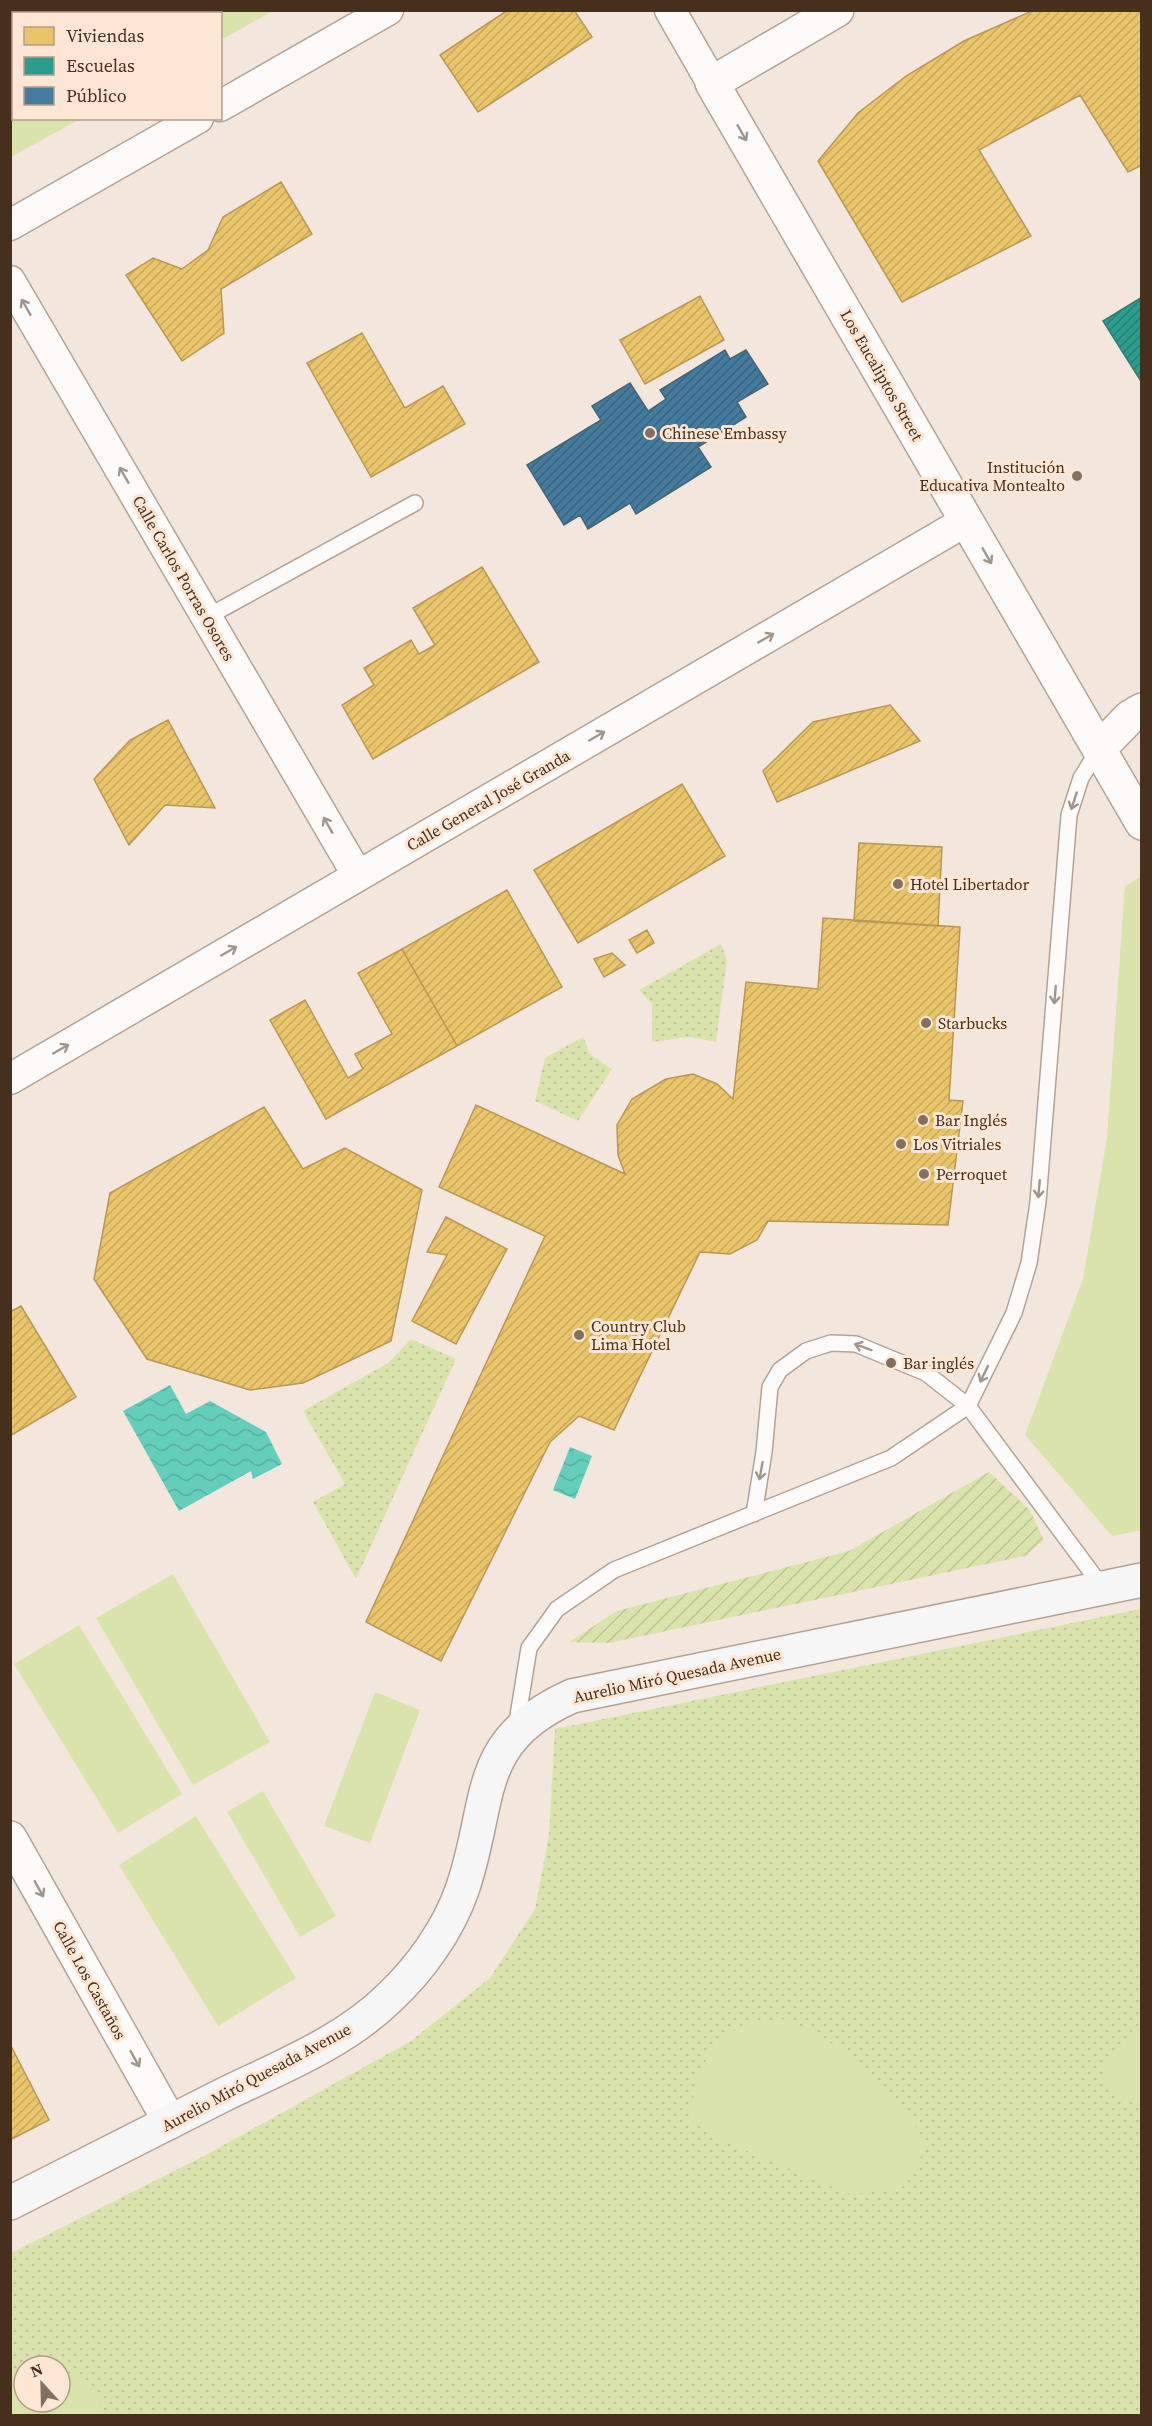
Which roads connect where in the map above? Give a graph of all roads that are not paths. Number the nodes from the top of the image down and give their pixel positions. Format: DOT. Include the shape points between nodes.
graph roads {
  1 [pos="388,10"];
  2 [pos="670,10"];
  3 [pos="837,10"];
  4 [pos="712,83"];
  5 [pos="222,105"];
  6 [pos="194,120"];
  7 [pos="10,225"];
  8 [pos="10,281"];
  9 [pos="415,503"];
  10 [pos="966,521"];
  11 [pos="207,617"];
  12 [pos="1142,710"];
  13 [pos="1099,749"];
  14 [pos="1142,823"];
  15 [pos="358,876"];
  16 [pos="10,1079"];
  17 [pos="968,1406"];
  18 [pos="754,1514"];
  19 [pos="1142,1580"];
  20 [pos="1103,1588"];
  21 [pos="515,1732"];
  22 [pos="10,1838"];
  23 [pos="170,2122"];
  24 [pos="10,2203"];
  1 -- 5 [label="street"];
  2 -- 4 [label="street"];
  3 -- 4 [label="street"];
  4 -- 10 [label="street, Los Eucaliptos Street, one-way"];
  6 -- 7 [label="street"];
  11 -- 8 [label="street, Calle Carlos Porras Osores, one-way"];
  9 -- 11 [label="lane"];
  10 -- 13 [label="street, Los Eucaliptos Street, one-way"];
  15 -- 10 [label="street, Calle General José Granda, one-way"];
  15 -- 11 [label="street, Calle Carlos Porras Osores, one-way"];
  12 -- 13 [label="street"];
  13 -- 14 [label="street, Los Eucaliptos Street"];
  13 -- 17 [label="lane, one-way" via="1081,778 1069,815 1038,1202 1029,1263 1014,1313"];
  16 -- 15 [label="street, Calle General José Granda, one-way"];
  17 -- 18 [label="lane" via="891,1458"];
  17 -- 18 [label="lane, one-way" via="926,1373 856,1344 831,1343 806,1351 780,1370 770,1386"];
  17 -- 20 [label="lane"];
  18 -- 21 [label="lane" via="614,1570 558,1609 529,1648"];
  19 -- 20 [label="main road, Aurelio Miró Quesada Avenue"];
  20 -- 21 [label="main road, Aurelio Miró Quesada Avenue" via="572,1696 542,1709"];
  21 -- 23 [label="main road, Aurelio Miró Quesada Avenue" via="499,1755 487,1785 461,1891 444,1928 420,1964 389,1999 351,2028"];
  22 -- 23 [label="street, Calle Los Castaños, one-way"];
  23 -- 24 [label="main road, Aurelio Miró Quesada Avenue"];
}
